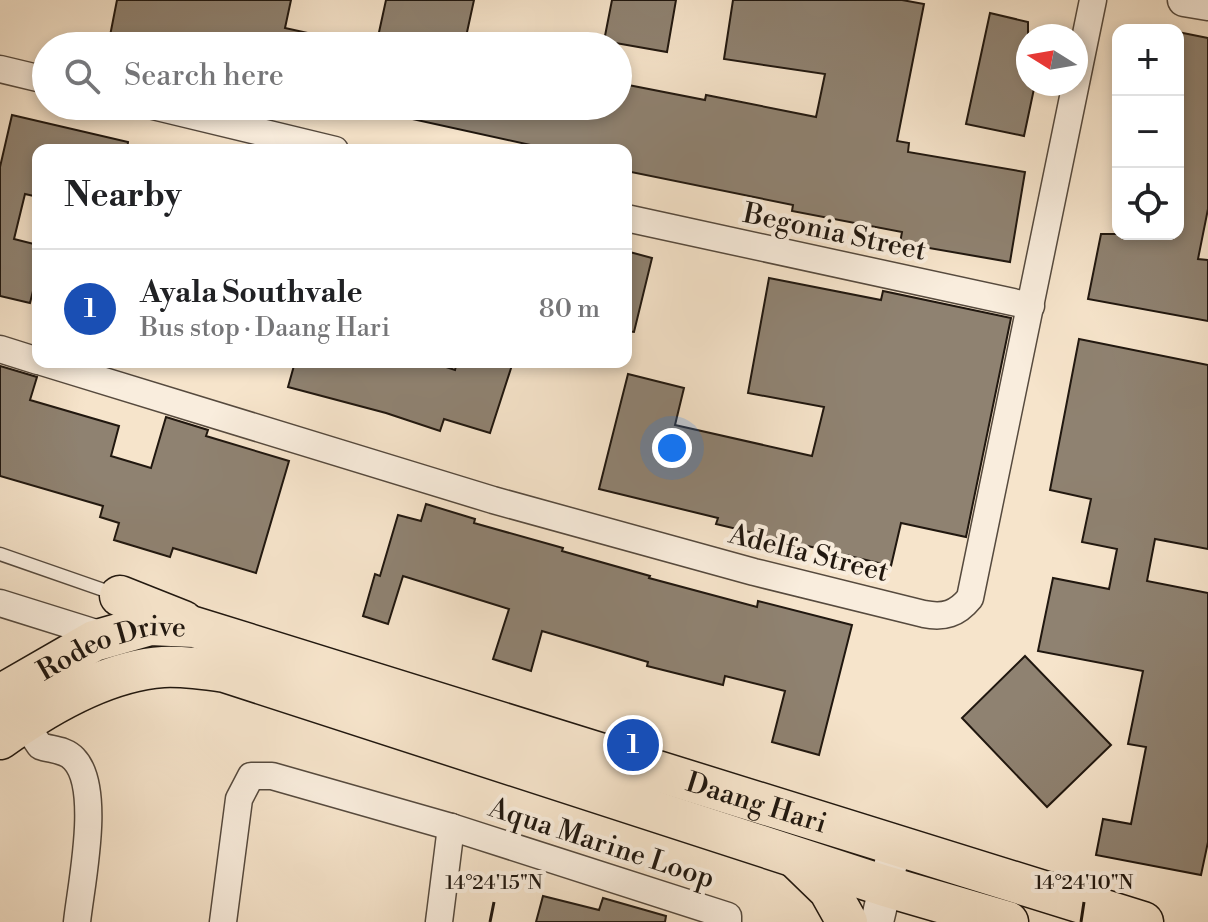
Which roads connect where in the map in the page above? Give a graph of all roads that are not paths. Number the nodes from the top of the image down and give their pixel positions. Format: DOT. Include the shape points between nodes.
graph roads {
  1 [pos="1093,0"];
  2 [pos="1184,0"];
  3 [pos="1208,4"];
  4 [pos="0,69"];
  5 [pos="32,77"];
  6 [pos="211,120"];
  7 [pos="310,144"];
  8 [pos="632,219"];
  9 [pos="1031,306"];
  10 [pos="0,349"];
  11 [pos="32,359"];
  12 [pos="63,368"];
  13 [pos="0,554"];
  14 [pos="120,596"];
  15 [pos="0,603"];
  16 [pos="150,625"];
  17 [pos="109,636"];
  18 [pos="228,655"];
  19 [pos="164,667"];
  20 [pos="7,712"];
  21 [pos="451,827"];
  22 [pos="895,846"];
  23 [pos="794,857"];
  24 [pos="933,859"];
  25 [pos="881,904"];
  26 [pos="920,910"];
  27 [pos="77,922"];
  28 [pos="223,922"];
  29 [pos="439,922"];
  30 [pos="728,922"];
  31 [pos="847,922"];
  32 [pos="1008,922"];
  33 [pos="1143,922"];
  1 -- 9 [label="street, Adelfa Street"];
  2 -- 3 [label="street"];
  4 -- 5 [label="street"];
  6 -- 7 [label="street"];
  8 -- 9 [label="street, Begonia Street"];
  9 -- 12 [label="street, Adelfa Street" via="970,598 962,608 938,617 493,500"];
  10 -- 11 [label="street, Adelfa Street"];
  13 -- 14 [label="lane"];
  14 -- 16 [label="lane"];
  14 -- 18 [label="main road"];
  15 -- 17 [label="street"];
  16 -- 17 [label="main road, Rodeo Drive"];
  16 -- 18 [label="main road, Rodeo Drive" via="194,627"];
  16 -- 19 [label="street"];
  17 -- 19 [label="street"];
  17 -- 20 [label="main road, Rodeo Drive" via="68,654"];
  18 -- 19 [label="main road, Rodeo Drive"];
  18 -- 22 [label="main road, Daang Hari"];
  18 -- 23 [label="main road, Daang Hari"];
  19 -- 20 [label="main road, Rodeo Drive"];
  20 -- 27 [label="street" via="40,746 74,758 83,777 89,824"];
  21 -- 28 [label="street, Aqua Marine Loop" via="272,776 251,776 239,799"];
  21 -- 29 [label="street"];
  21 -- 30 [label="street, Aqua Marine Loop" via="728,916"];
  22 -- 24 [label="main road, Daang Hari"];
  22 -- 25 [label="street"];
  23 -- 25 [label="main road, Daang Hari"];
  23 -- 31 [label="main road" via="829,890"];
  24 -- 26 [label="street"];
  24 -- 33 [label="main road, Daang Hari"];
  25 -- 26 [label="main road, Daang Hari"];
  26 -- 32 [label="main road, Daang Hari"];
}
